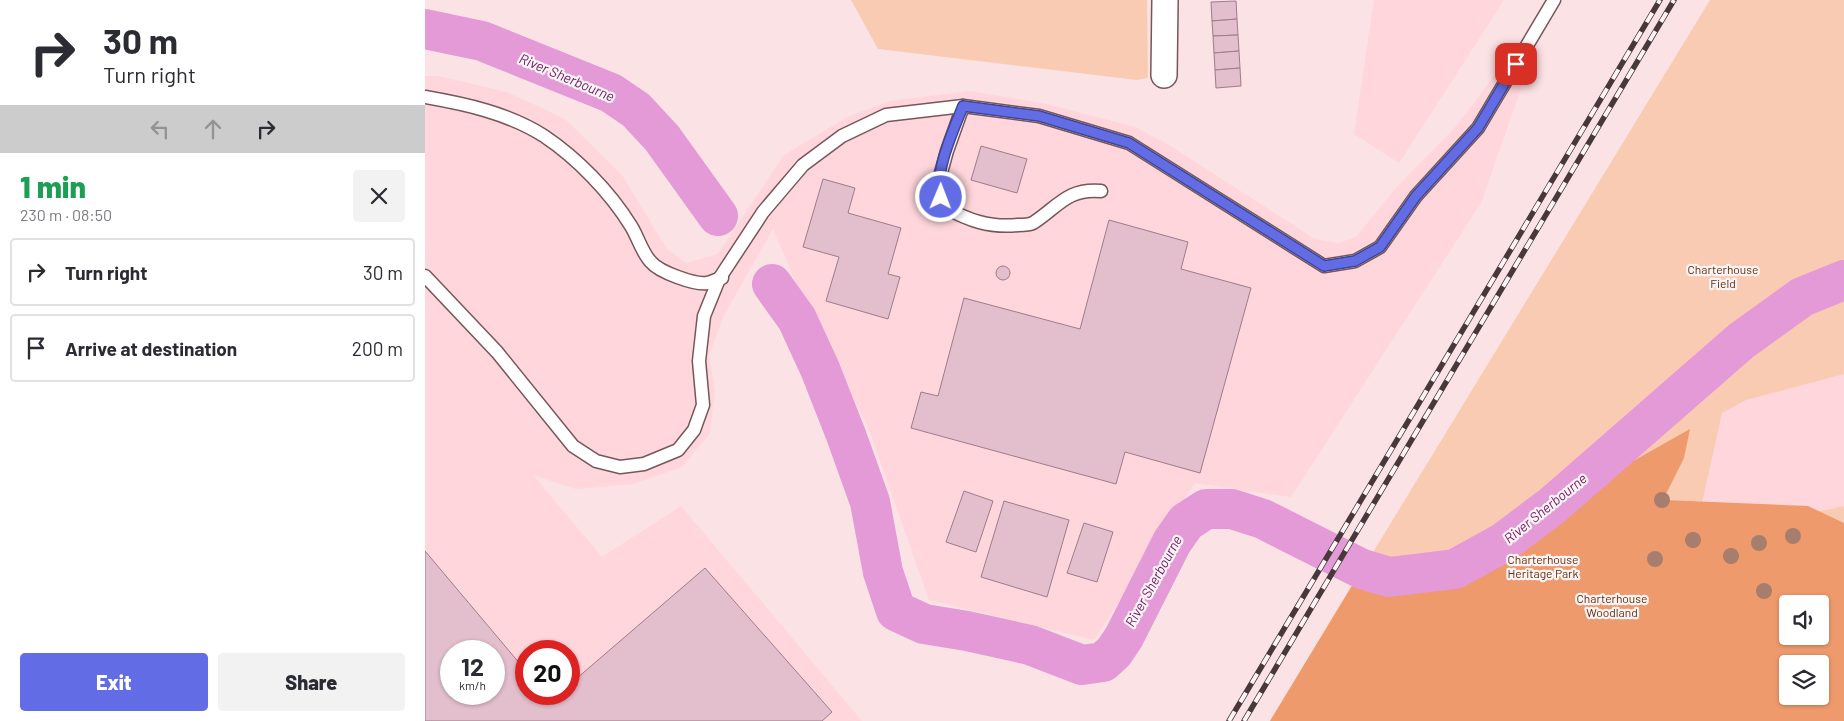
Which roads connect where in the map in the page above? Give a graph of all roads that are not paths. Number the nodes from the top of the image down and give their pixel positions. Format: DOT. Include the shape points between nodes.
graph roads {
  1 [pos="1165,0"];
  2 [pos="1555,0"];
  3 [pos="1164,76"];
  4 [pos="425,97"];
  5 [pos="963,106"];
  6 [pos="1101,191"];
  7 [pos="425,276"];
  8 [pos="720,278"];
  1 -- 3 [label="street"];
  2 -- 5 [label="lane" via="1478,128 1416,196 1380,247 1355,261 1324,266 1129,143 1039,116"];
  4 -- 8 [label="lane" via="464,103 543,136 575,161 609,195 651,263 679,278 706,283"];
  5 -- 6 [label="lane" via="937,187 944,207 969,221 999,227 1031,224 1057,203 1086,190"];
  5 -- 8 [label="lane" via="886,115 842,136 803,165 763,212"];
  7 -- 8 [label="lane" via="497,352 573,446 596,461 620,467 643,464 677,450 694,430 703,405 699,361 703,324"];
}
